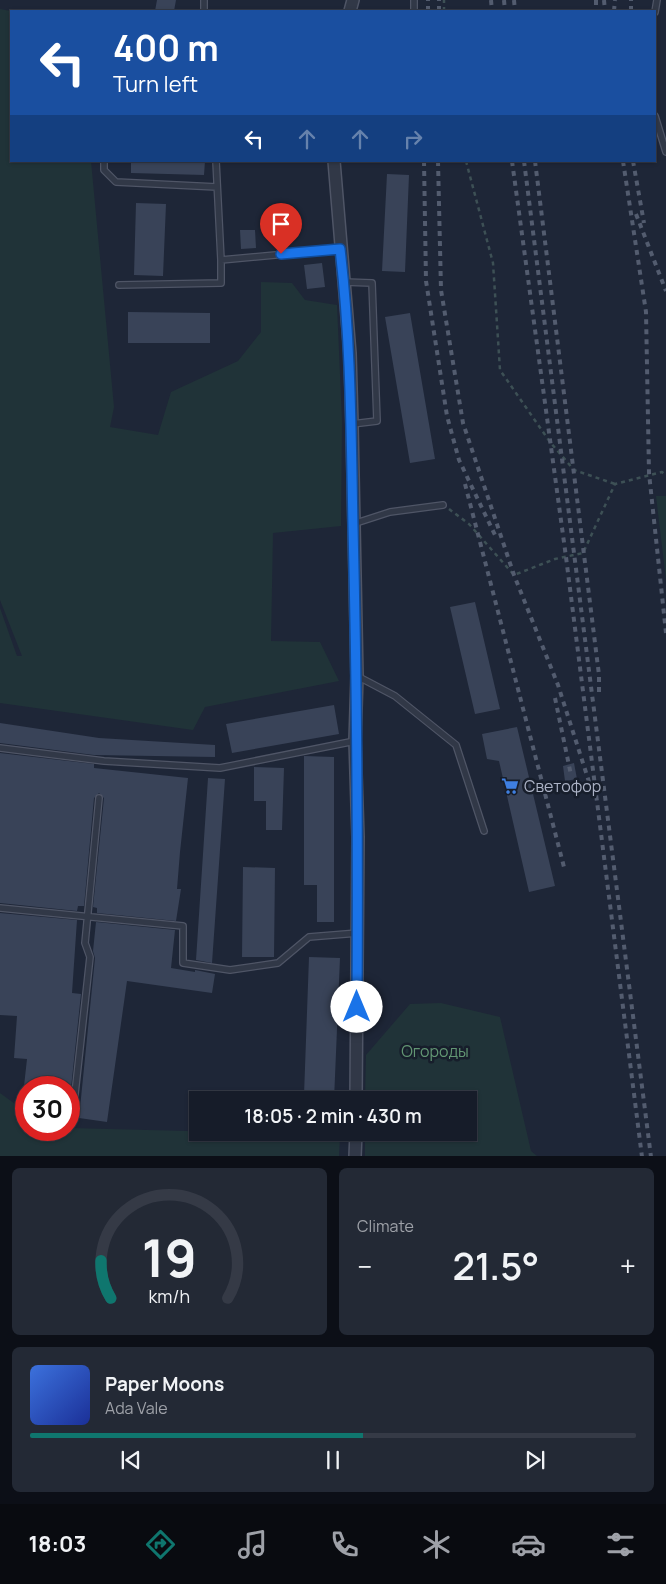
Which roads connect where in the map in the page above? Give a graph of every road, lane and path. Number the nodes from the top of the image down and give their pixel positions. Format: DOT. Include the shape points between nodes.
graph roads {
  1 [pos="656,119"];
  2 [pos="666,152"];
  3 [pos="104,162"];
  4 [pos="216,162"];
  5 [pos="334,162"];
  6 [pos="466,162"];
  7 [pos="217,187"];
  8 [pos="340,249"];
  9 [pos="221,260"];
  10 [pos="344,282"];
  11 [pos="119,285"];
  12 [pos="352,424"];
  13 [pos="666,476"];
  14 [pos="615,484"];
  15 [pos="443,505"];
  16 [pos="353,524"];
  17 [pos="357,676"];
  18 [pos="355,741"];
  19 [pos="0,748"];
  20 [pos="99,798"];
  21 [pos="484,831"];
  22 [pos="0,908"];
  23 [pos="86,917"];
  24 [pos="358,933"];
  25 [pos="77,1076"];
  26 [pos="356,1091"];
  27 [pos="356,1141"];
  28 [pos="355,1156"];
  1 -- 2 [label="lane"];
  3 -- 7 [label="lane" via="104,170 116,182"];
  4 -- 7 [label="lane"];
  5 -- 8 [label="street"];
  6 -- 14 [label="path" via="493,263 500,370 550,442 574,470"];
  7 -- 9 [label="lane"];
  8 -- 9 [label="lane"];
  8 -- 10 [label="street"];
  9 -- 11 [label="lane" via="221,283"];
  10 -- 12 [label="street"];
  10 -- 12 [label="lane" via="372,283 377,422"];
  12 -- 16 [label="street"];
  13 -- 14 [label="path" via="662,472"];
  14 -- 15 [label="path" via="583,553 514,575 469,524"];
  15 -- 16 [label="lane" via="390,512"];
  16 -- 17 [label="street"];
  17 -- 18 [label="street"];
  17 -- 21 [label="lane" via="395,696 456,745"];
  18 -- 19 [label="lane" via="220,768 104,761"];
  18 -- 24 [label="street"];
  20 -- 23 [label="lane"];
  22 -- 23 [label="lane"];
  23 -- 24 [label="lane" via="183,926 183,963 230,970 278,963 309,937"];
  23 -- 25 [label="lane" via="84,943 90,957"];
  24 -- 26 [label="street"];
  27 -- 28 [label="street"];
}
